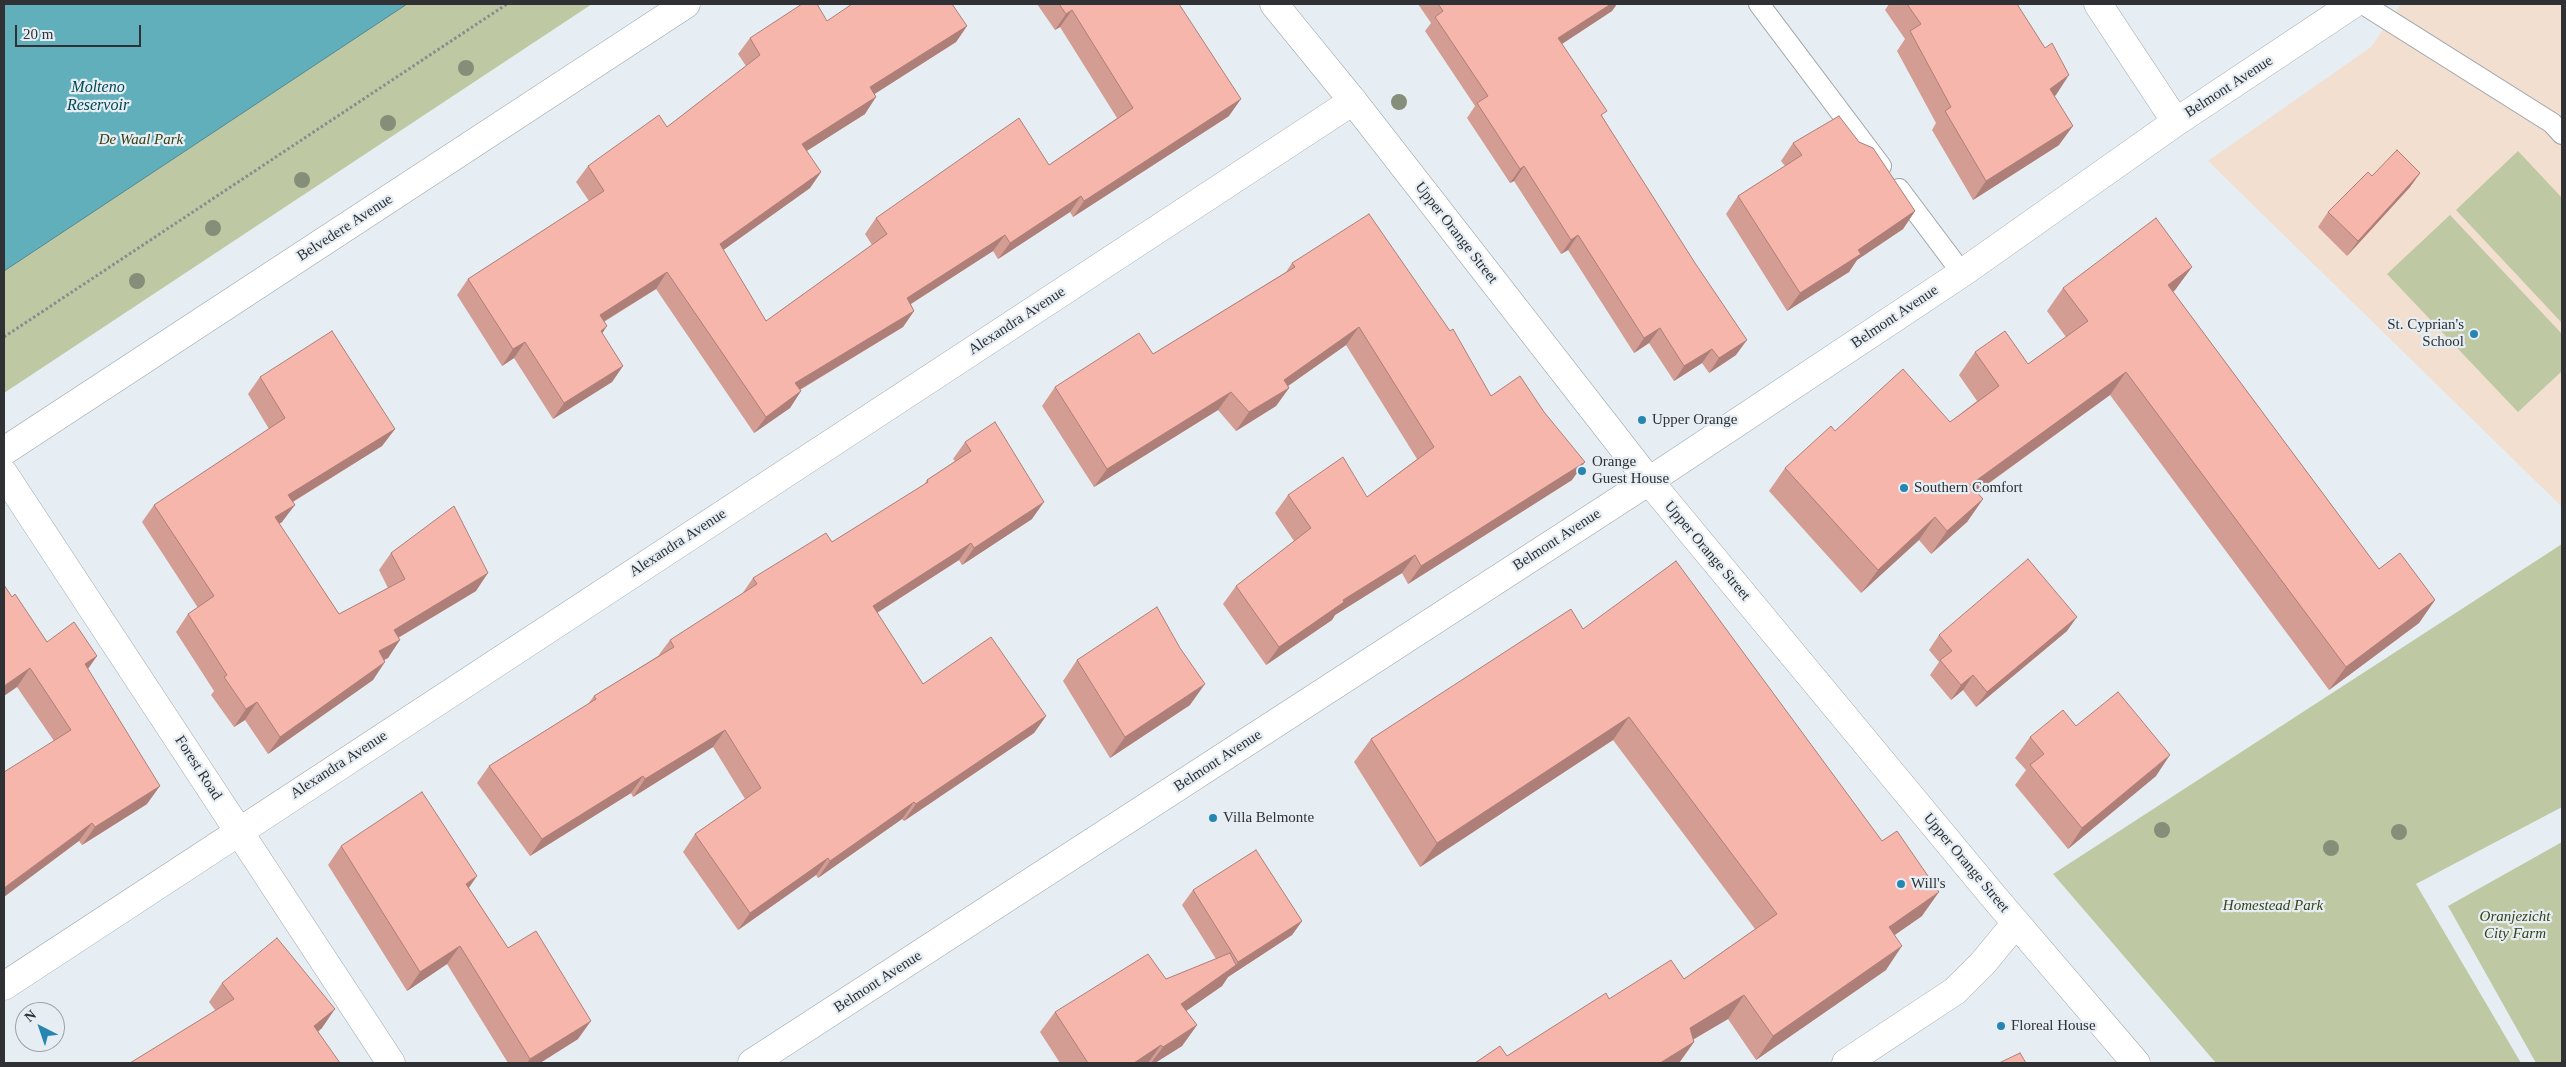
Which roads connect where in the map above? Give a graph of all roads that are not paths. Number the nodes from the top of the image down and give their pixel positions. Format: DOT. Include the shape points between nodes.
graph roads {
  1 [pos="686,4"];
  2 [pos="1274,4"];
  3 [pos="1759,4"];
  4 [pos="2098,4"];
  5 [pos="2353,4"];
  6 [pos="2363,4"];
  7 [pos="1353,101"];
  8 [pos="2176,122"];
  9 [pos="2562,134"];
  10 [pos="1962,273"];
  11 [pos="4,451"];
  12 [pos="4,474"];
  13 [pos="1649,481"];
  14 [pos="239,831"];
  15 [pos="2016,923"];
  16 [pos="4,986"];
  17 [pos="391,1063"];
  18 [pos="752,1063"];
  19 [pos="1846,1063"];
  20 [pos="2136,1063"];
  1 -- 11 [label="street, Belvedere Avenue"];
  2 -- 7 [label="street, Upper Orange Street"];
  3 -- 10 [label="lane"];
  4 -- 8 [label="street"];
  5 -- 8 [label="street, Belmont Avenue"];
  6 -- 9 [label="lane" via="2552,123"];
  7 -- 13 [label="street, Upper Orange Street"];
  7 -- 14 [label="street, Alexandra Avenue"];
  8 -- 10 [label="street, Belmont Avenue"];
  10 -- 13 [label="street, Belmont Avenue"];
  12 -- 14 [label="street, Forest Road"];
  13 -- 15 [label="street, Upper Orange Street"];
  13 -- 18 [label="street, Belmont Avenue"];
  14 -- 16 [label="street, Alexandra Avenue"];
  14 -- 17 [label="street, Forest Road"];
  15 -- 19 [label="street" via="1983,963 1954,991"];
  15 -- 20 [label="street, Upper Orange Street"];
}
